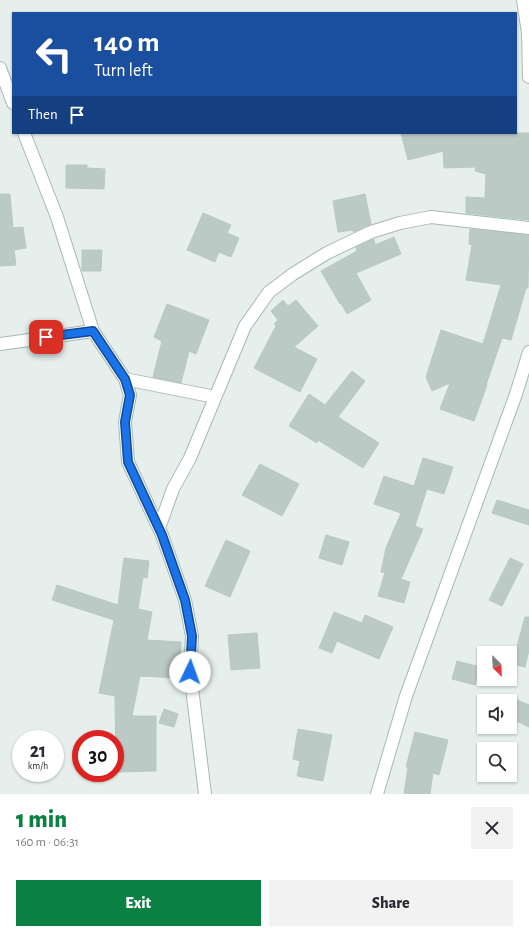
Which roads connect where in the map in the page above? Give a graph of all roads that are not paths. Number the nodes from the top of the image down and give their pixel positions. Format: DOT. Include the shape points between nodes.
graph roads {
  1 [pos="523,0"];
  2 [pos="0,68"];
  3 [pos="529,77"];
  4 [pos="12,101"];
  5 [pos="24,134"];
  6 [pos="529,228"];
  7 [pos="93,331"];
  8 [pos="0,344"];
  9 [pos="529,352"];
  10 [pos="125,379"];
  11 [pos="215,397"];
  12 [pos="159,528"];
  13 [pos="205,794"];
  14 [pos="378,794"];
  1 -- 3 [label="street" via="528,33"];
  2 -- 4 [label="street"];
  5 -- 7 [label="street" via="57,217"];
  6 -- 11 [label="street" via="431,217 372,232 327,253 269,292 245,326"];
  7 -- 8 [label="street"];
  7 -- 10 [label="street"];
  9 -- 14 [label="street" via="406,696"];
  10 -- 11 [label="street"];
  10 -- 12 [label="street" via="130,395 125,422 128,462"];
  11 -- 12 [label="street" via="190,458 173,489"];
  12 -- 13 [label="street" via="185,600 192,636 190,672"];
}
